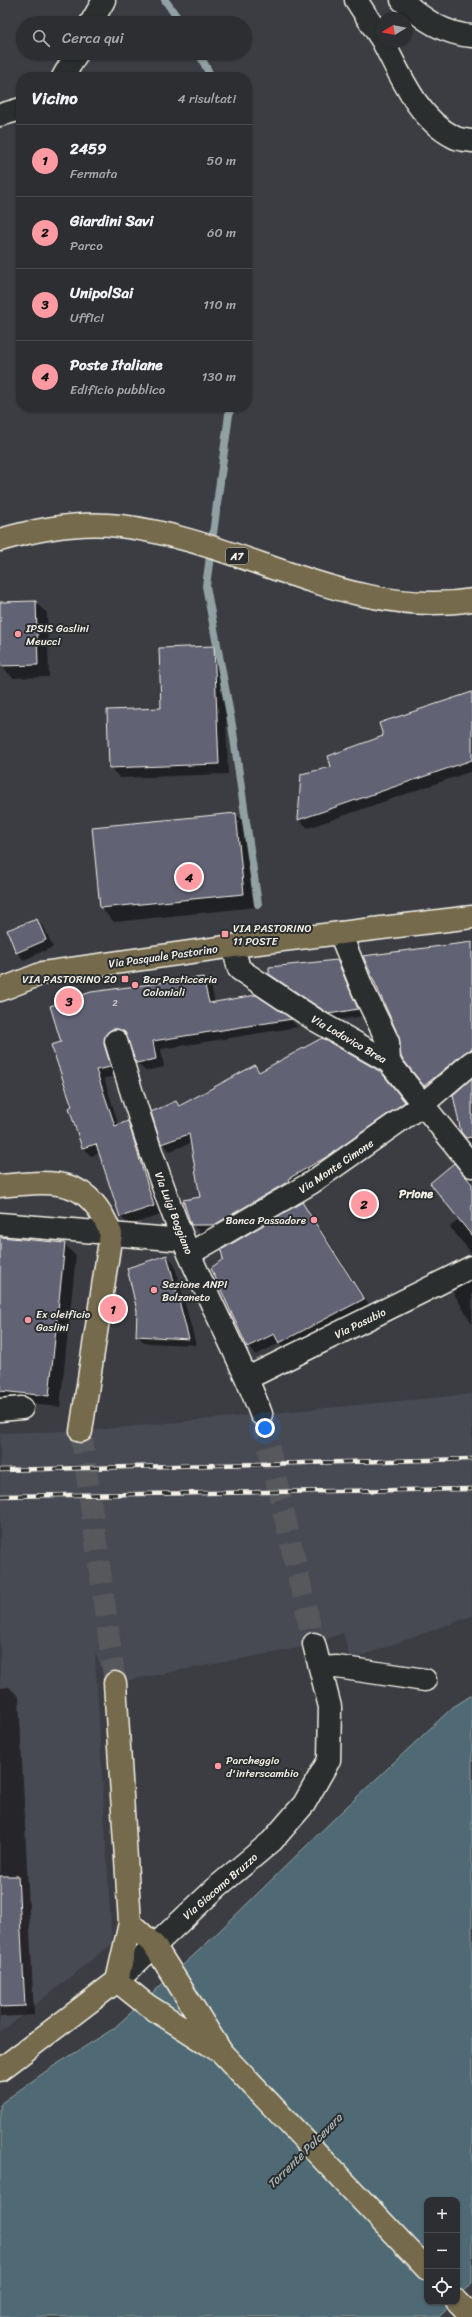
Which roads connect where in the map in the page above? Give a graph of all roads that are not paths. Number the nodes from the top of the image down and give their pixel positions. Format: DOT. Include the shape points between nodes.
graph roads {
  1 [pos="104,0"];
  2 [pos="356,0"];
  3 [pos="402,0"];
  4 [pos="95,16"];
  5 [pos="376,30"];
  6 [pos="472,36"];
  7 [pos="387,48"];
  8 [pos="73,60"];
  9 [pos="66,72"];
  10 [pos="16,110"];
  11 [pos="0,115"];
  12 [pos="472,141"];
  13 [pos="0,540"];
  14 [pos="472,600"];
  15 [pos="472,917"];
  16 [pos="340,933"];
  17 [pos="233,946"];
  18 [pos="0,990"];
  19 [pos="116,1041"];
  20 [pos="389,1062"];
  21 [pos="472,1062"];
  22 [pos="422,1105"];
  23 [pos="472,1166"];
  24 [pos="0,1186"];
  25 [pos="0,1224"];
  26 [pos="103,1233"];
  27 [pos="186,1247"];
  28 [pos="472,1267"];
  29 [pos="248,1378"];
  30 [pos="22,1408"];
  31 [pos="0,1410"];
  32 [pos="261,1414"];
  33 [pos="82,1431"];
  34 [pos="314,1644"];
  35 [pos="320,1668"];
  36 [pos="425,1680"];
  37 [pos="115,1683"];
  38 [pos="130,1924"];
  39 [pos="154,1945"];
  40 [pos="117,1981"];
  41 [pos="222,2053"];
  42 [pos="0,2070"];
  43 [pos="424,2266"];
  1 -- 4 [label="street"];
  2 -- 5 [label="street"];
  3 -- 6 [label="street" via="419,16 444,30"];
  7 -- 12 [label="street" via="418,104 434,124 455,138"];
  8 -- 9 [label="street"];
  10 -- 11 [label="street"];
  13 -- 14 [label="main road, A7" via="52,528 119,525 185,539 374,597 433,603"];
  15 -- 16 [label="main road, Via Pasquale Pastorino"];
  16 -- 17 [label="main road, Via Pasquale Pastorino"];
  16 -- 20 [label="street" via="388,1042"];
  17 -- 18 [label="main road, Via Pasquale Pastorino" via="43,973"];
  17 -- 20 [label="street, Via Lodovico Brea" via="239,969 317,1021"];
  19 -- 27 [label="street, Via Luigi Boggiano" via="132,1095"];
  20 -- 22 [label="street, Via Lodovico Brea"];
  21 -- 22 [label="street, Via Monte Cimone"];
  22 -- 23 [label="street, Via Lodovico Brea"];
  22 -- 27 [label="street, Via Monte Cimone" via="312,1183"];
  24 -- 26 [label="main road" via="49,1181 76,1190 94,1203 106,1222"];
  25 -- 26 [label="street"];
  26 -- 27 [label="street"];
  26 -- 33 [label="main road"];
  27 -- 29 [label="street, Via Luigi Boggiano"];
  28 -- 29 [label="street, Via Pasubio"];
  29 -- 32 [label="street"];
  30 -- 31 [label="street"];
  34 -- 35 [label="street, Via Giacomo Bruzzo"];
  35 -- 36 [label="street" via="344,1668"];
  35 -- 39 [label="street, Via Giacomo Bruzzo" via="330,1707 329,1760 304,1804 272,1841"];
  37 -- 38 [label="main road"];
  38 -- 39 [label="main road"];
  38 -- 40 [label="main road"];
  39 -- 40 [label="street, Via Giacomo Bruzzo"];
  39 -- 41 [label="main road"];
  40 -- 41 [label="main road" via="147,2005"];
  40 -- 42 [label="main road, Via Giacomo Bruzzo"];
  41 -- 43 [label="main road"];
}
